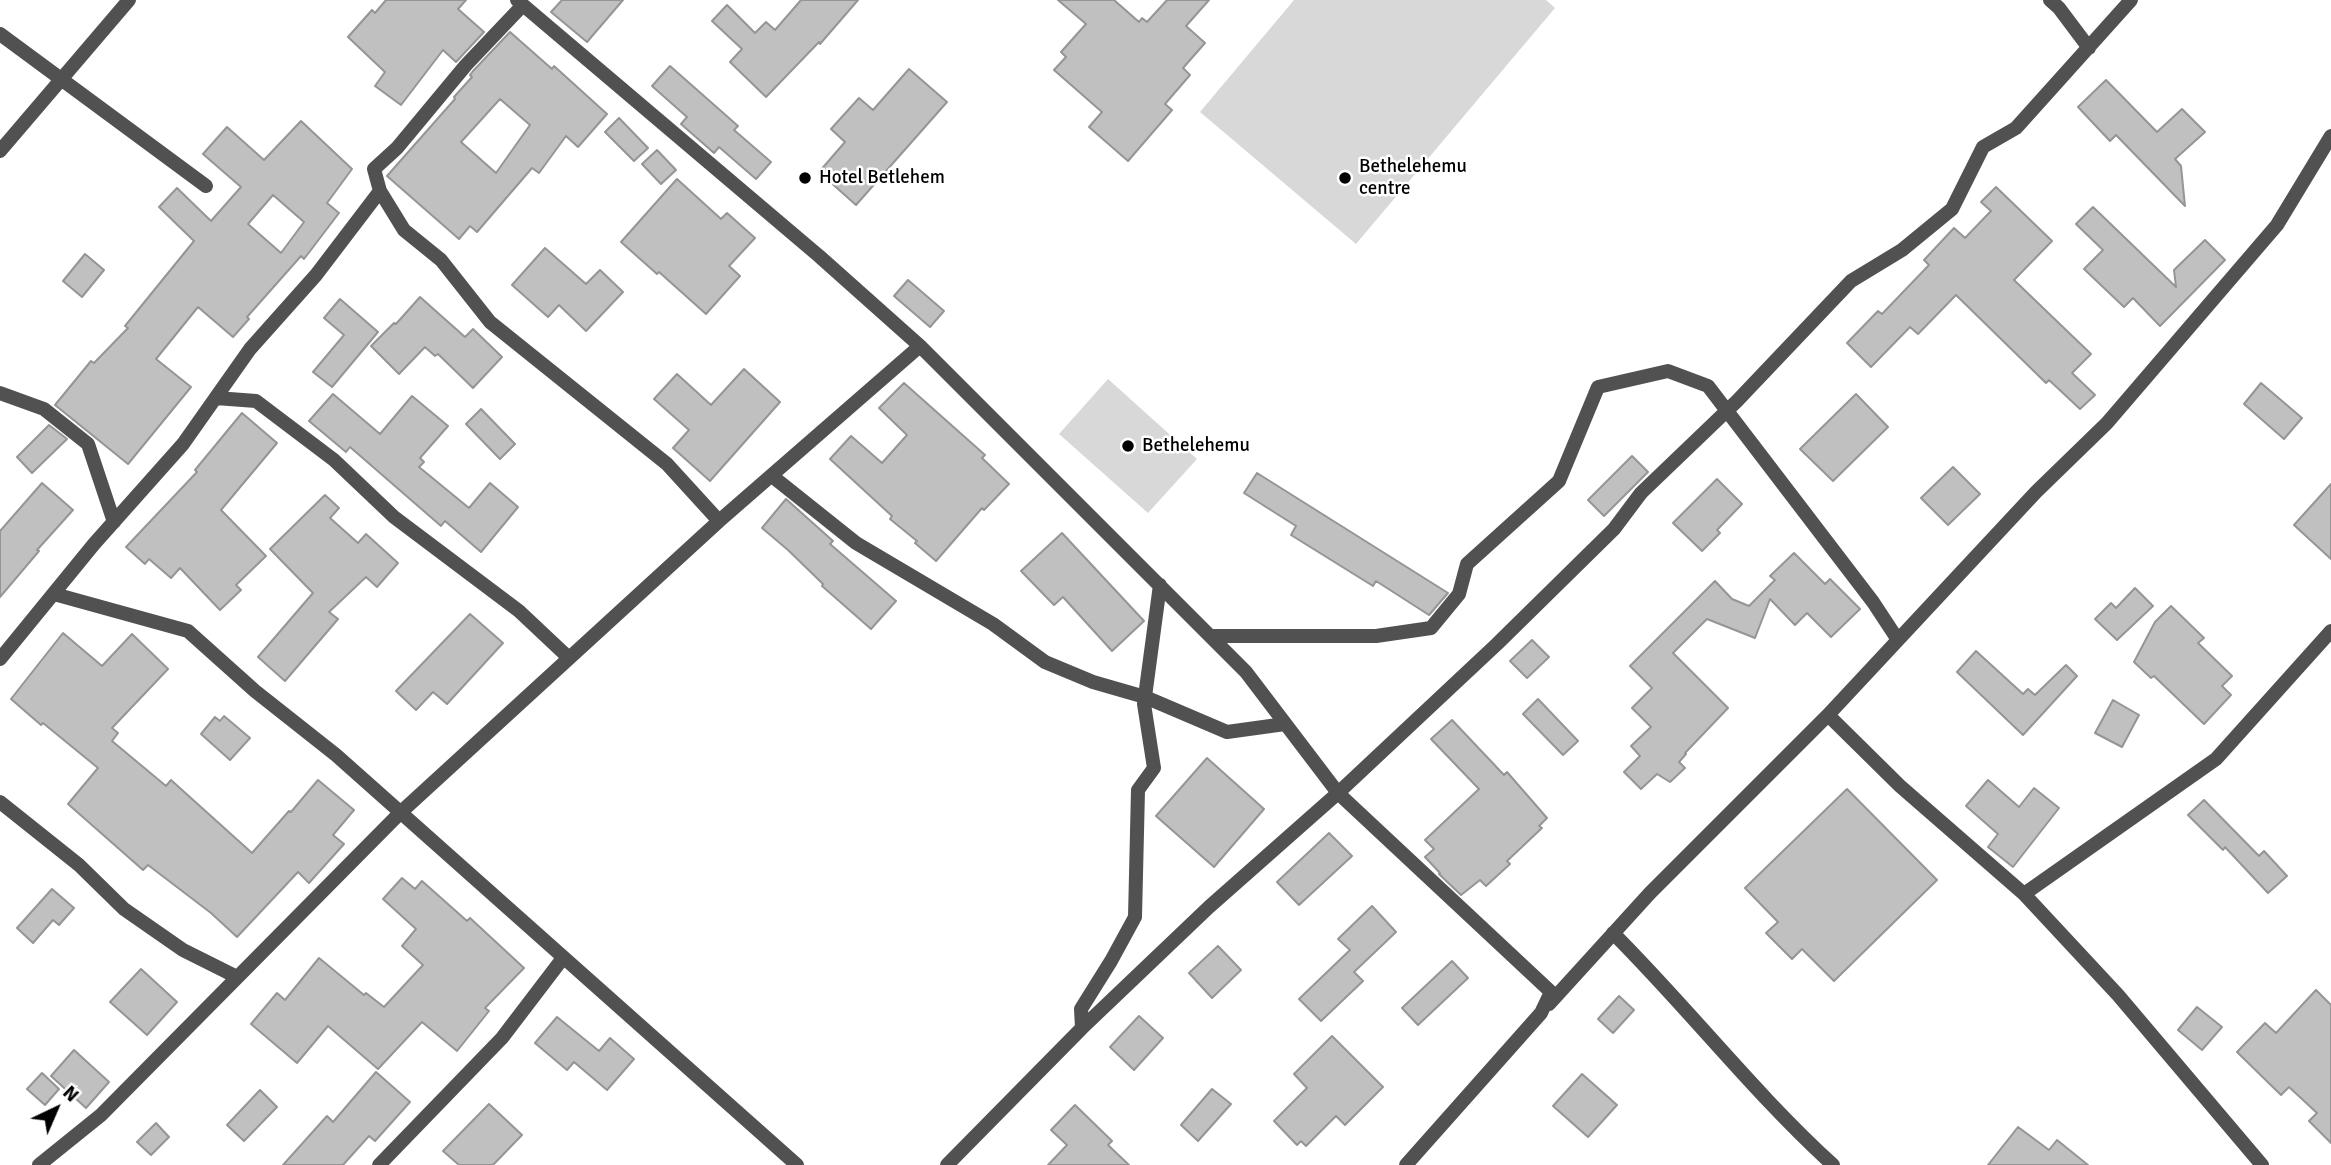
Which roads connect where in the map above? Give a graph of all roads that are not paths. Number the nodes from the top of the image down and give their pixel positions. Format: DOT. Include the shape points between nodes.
graph roads {
  1 [pos="129,0"];
  2 [pos="2050,0"];
  3 [pos="2131,0"];
  4 [pos="520,2"];
  5 [pos="0,34"];
  6 [pos="2089,48"];
  7 [pos="59,80"];
  8 [pos="2331,136"];
  9 [pos="0,151"];
  10 [pos="206,186"];
  11 [pos="380,191"];
  12 [pos="920,346"];
  13 [pos="0,393"];
  14 [pos="216,398"];
  15 [pos="1727,411"];
  16 [pos="772,476"];
  17 [pos="719,521"];
  18 [pos="114,522"];
  19 [pos="1160,585"];
  20 [pos="54,594"];
  21 [pos="2331,631"];
  22 [pos="1211,636"];
  23 [pos="1898,640"];
  24 [pos="569,658"];
  25 [pos="0,659"];
  26 [pos="1145,697"];
  27 [pos="1828,715"];
  28 [pos="1285,724"];
  29 [pos="1338,793"];
  30 [pos="0,802"];
  31 [pos="400,813"];
  32 [pos="2024,894"];
  33 [pos="1613,933"];
  34 [pos="564,958"];
  35 [pos="237,978"];
  36 [pos="1542,1013"];
  37 [pos="1082,1028"];
  38 [pos="39,1165"];
  39 [pos="379,1165"];
  40 [pos="797,1165"];
  41 [pos="947,1165"];
  42 [pos="1406,1165"];
  43 [pos="1833,1165"];
  44 [pos="2262,1165"];
  1 -- 7 [label="street"];
  2 -- 6 [label="street"];
  3 -- 6 [label="street"];
  4 -- 11 [label="street" via="397,148 373,169"];
  4 -- 12 [label="street"];
  5 -- 7 [label="street"];
  6 -- 15 [label="street" via="2016,128 1983,148 1952,209 1902,250 1851,281"];
  7 -- 9 [label="street"];
  7 -- 10 [label="street"];
  8 -- 23 [label="street" via="2268,236 2107,423"];
  11 -- 14 [label="street" via="316,275 250,349"];
  11 -- 17 [label="street" via="404,230 441,260 491,321 667,464"];
  12 -- 16 [label="street"];
  12 -- 19 [label="street"];
  13 -- 18 [label="street" via="44,409 89,444"];
  14 -- 18 [label="street" via="183,444"];
  14 -- 24 [label="street" via="256,401 334,460 394,517 519,611"];
  15 -- 22 [label="street" via="1708,386 1668,371 1598,387 1559,481 1467,564 1459,594 1431,628 1376,636"];
  15 -- 23 [label="street"];
  15 -- 29 [label="street" via="1641,493 1614,529 1546,596"];
  16 -- 17 [label="street"];
  16 -- 26 [label="street" via="856,543 993,624 1045,662"];
  17 -- 24 [label="street"];
  18 -- 20 [label="street"];
  19 -- 22 [label="street"];
  19 -- 26 [label="street"];
  20 -- 25 [label="street"];
  20 -- 31 [label="street" via="188,631"];
  21 -- 32 [label="street" via="2216,760"];
  22 -- 28 [label="street" via="1246,672"];
  23 -- 27 [label="street"];
  24 -- 31 [label="street"];
  26 -- 28 [label="street" via="1227,732"];
  26 -- 37 [label="street" via="1154,768 1138,790 1135,917 1081,1009"];
  27 -- 32 [label="street" via="1900,786"];
  27 -- 33 [label="street"];
  28 -- 29 [label="street"];
  29 -- 36 [label="street" via="1551,992"];
  29 -- 37 [label="street"];
  30 -- 35 [label="street" via="79,865 124,909 183,950"];
  31 -- 34 [label="street"];
  31 -- 35 [label="street"];
  32 -- 44 [label="street" via="2118,995"];
  33 -- 36 [label="street"];
  33 -- 43 [label="street" via="1788,1124"];
  34 -- 39 [label="street" via="502,1038"];
  34 -- 40 [label="street"];
  35 -- 38 [label="street" via="101,1115"];
  36 -- 42 [label="street"];
  37 -- 41 [label="street"];
}
